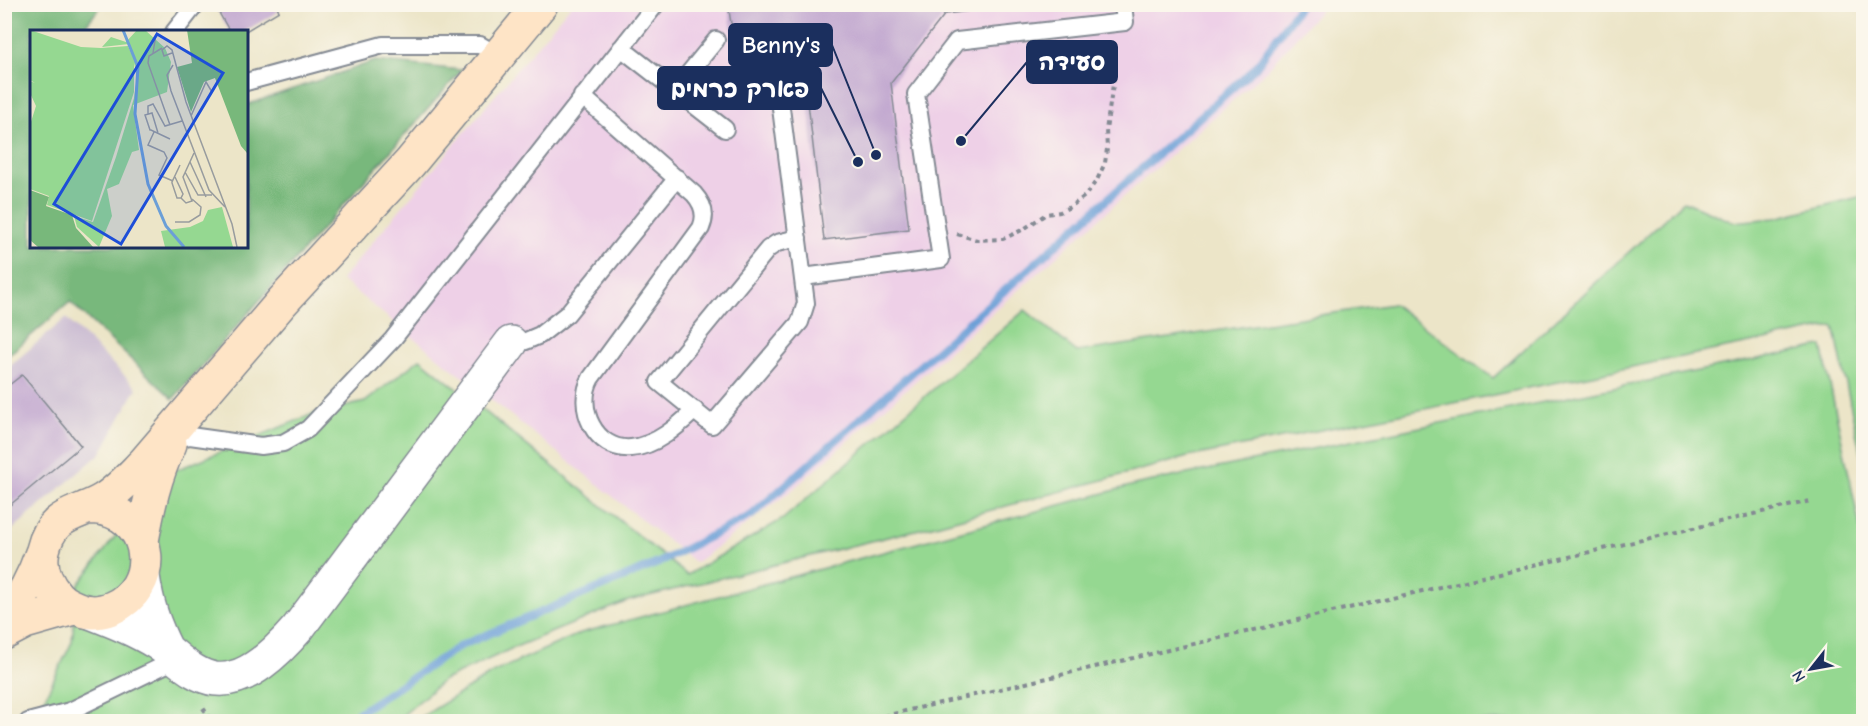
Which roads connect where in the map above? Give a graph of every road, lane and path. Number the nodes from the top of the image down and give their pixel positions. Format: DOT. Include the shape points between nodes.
graph roads {
  1 [pos="196,4"];
  2 [pos="541,4"];
  3 [pos="656,4"];
  4 [pos="1123,4"];
  5 [pos="1096,25"];
  6 [pos="176,30"];
  7 [pos="716,40"];
  8 [pos="621,48"];
  9 [pos="499,56"];
  10 [pos="248,80"];
  11 [pos="675,90"];
  12 [pos="582,96"];
  13 [pos="781,108"];
  14 [pos="725,129"];
  15 [pos="677,178"];
  16 [pos="937,228"];
  17 [pos="798,238"];
  18 [pos="803,277"];
  19 [pos="511,344"];
  20 [pos="695,410"];
  21 [pos="179,427"];
  22 [pos="1810,501"];
  23 [pos="86,508"];
  24 [pos="142,541"];
  25 [pos="42,553"];
  26 [pos="143,576"];
  27 [pos="82,610"];
  28 [pos="4,623"];
  29 [pos="4,633"];
  30 [pos="172,655"];
  31 [pos="28,722"];
  32 [pos="858,722"];
  1 -- 6 [label="lane"];
  2 -- 9 [label="main road"];
  3 -- 8 [label="lane"];
  4 -- 5 [label="lane" via="1125,22"];
  5 -- 16 [label="path" via="1114,78 1105,163 1097,180 1070,207 1046,214 1004,239 977,240"];
  5 -- 16 [label="lane" via="957,40 916,94"];
  7 -- 11 [label="lane"];
  8 -- 11 [label="lane"];
  8 -- 12 [label="lane"];
  9 -- 10 [label="lane" via="480,45 383,45"];
  9 -- 21 [label="main road" via="410,163 282,302"];
  11 -- 14 [label="lane"];
  12 -- 15 [label="lane"];
  12 -- 21 [label="lane" via="393,339 308,429 283,443 261,446 190,436"];
  13 -- 17 [label="lane"];
  15 -- 19 [label="lane" via="567,314 540,335"];
  15 -- 20 [label="lane" via="701,203 703,225 591,378 586,387 585,407 600,436 619,447 631,448 660,437"];
  16 -- 18 [label="lane" via="941,259"];
  17 -- 18 [label="lane"];
  17 -- 20 [label="lane" via="768,249 660,382"];
  18 -- 20 [label="lane" via="806,303 800,322 712,424"];
  19 -- 30 [label="street" via="278,651 232,678 214,679"];
  21 -- 23 [label="main road" via="119,488"];
  21 -- 24 [label="main road" via="158,473"];
  22 -- 32 [label="path"];
  23 -- 24 [label="main road" via="103,508 118,514 133,526"];
  23 -- 25 [label="main road" via="56,523 46,537"];
  24 -- 26 [label="main road" via="146,558"];
  25 -- 27 [label="main road" via="42,570 49,586 59,599"];
  25 -- 28 [label="main road" via="18,605"];
  26 -- 27 [label="main road" via="122,603 106,610"];
  26 -- 30 [label="street" via="153,621"];
  27 -- 29 [label="main road" via="25,622"];
  27 -- 30 [label="street" via="119,623"];
  30 -- 31 [label="lane" via="70,711"];
}
